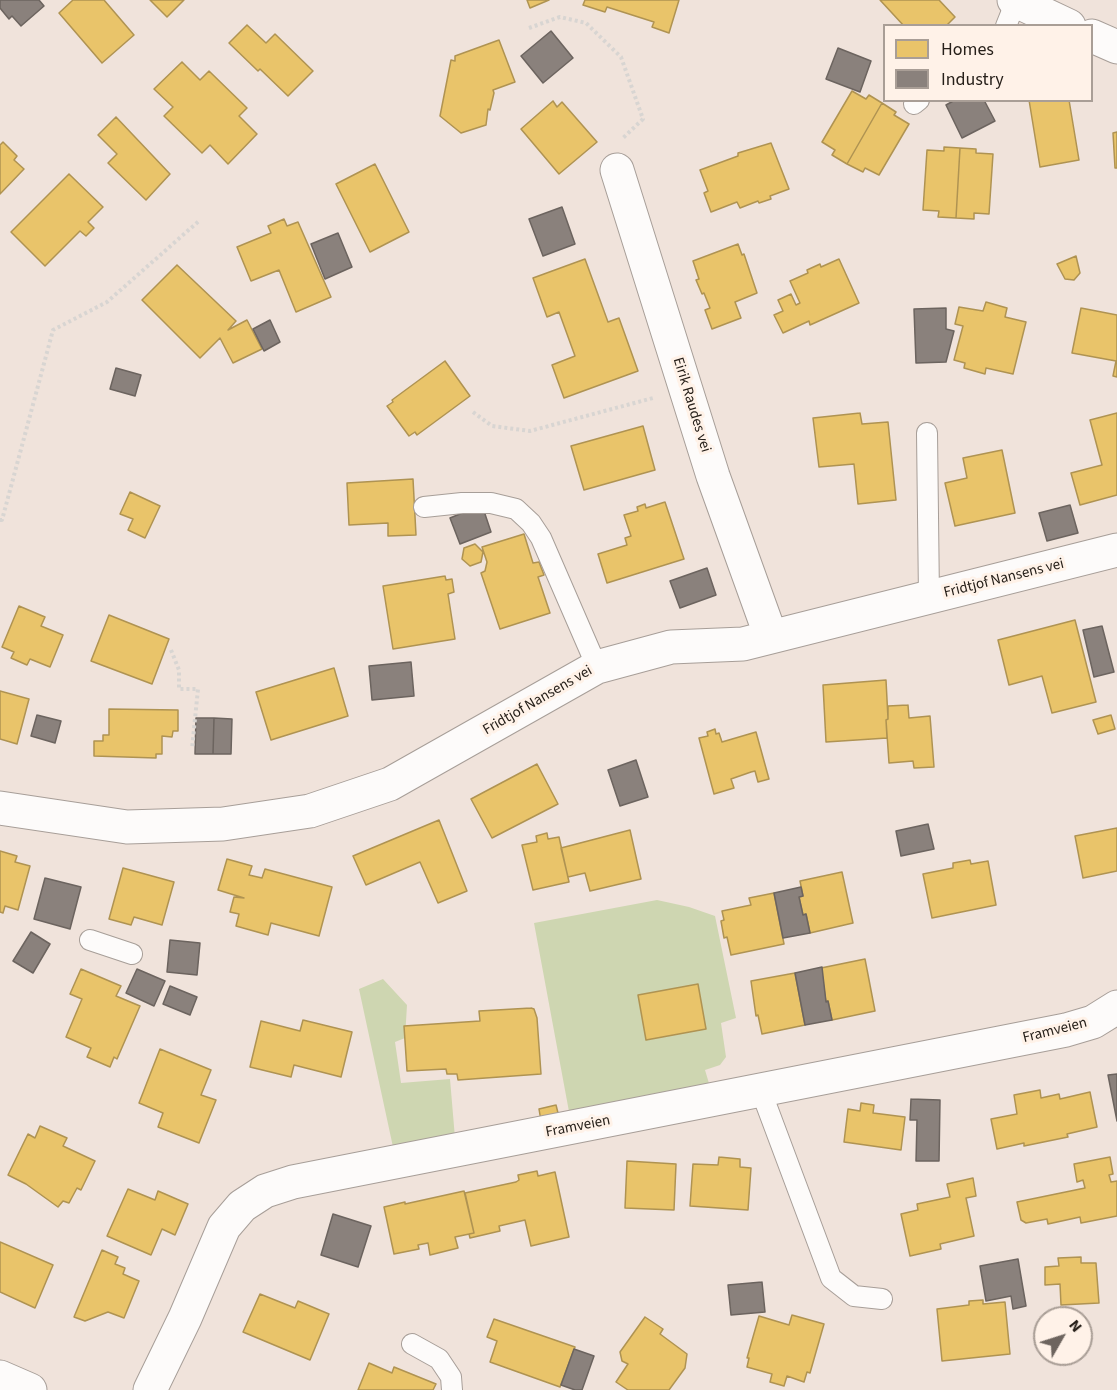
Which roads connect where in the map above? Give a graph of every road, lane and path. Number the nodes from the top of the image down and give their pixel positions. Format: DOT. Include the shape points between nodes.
graph roads {
  1 [pos="1012,9"];
  2 [pos="1062,24"];
  3 [pos="529,28"];
  4 [pos="1093,36"];
  5 [pos="1117,47"];
  6 [pos="617,170"];
  7 [pos="200,220"];
  8 [pos="686,389"];
  9 [pos="474,412"];
  10 [pos="927,433"];
  11 [pos="424,507"];
  12 [pos="0,520"];
  13 [pos="1117,550"];
  14 [pos="929,597"];
  15 [pos="771,637"];
  16 [pos="171,650"];
  17 [pos="597,667"];
  18 [pos="192,749"];
  19 [pos="0,808"];
  20 [pos="90,940"];
  21 [pos="132,954"];
  22 [pos="1117,1007"];
  23 [pos="761,1091"];
  24 [pos="882,1299"];
  25 [pos="412,1344"];
  26 [pos="0,1377"];
  27 [pos="30,1390"];
  28 [pos="150,1390"];
  29 [pos="452,1390"];
  1 -- 2 [label="street"];
  3 -- 6 [label="path" via="560,17 586,22 621,57 643,119 619,142"];
  4 -- 5 [label="street"];
  6 -- 8 [label="street, Eirik Raudes vei"];
  7 -- 12 [label="path" via="107,302 53,330"];
  8 -- 9 [label="path" via="530,431 492,426"];
  8 -- 15 [label="street, Eirik Raudes vei"];
  10 -- 14 [label="lane"];
  11 -- 17 [label="lane" via="462,503 516,509 541,538"];
  13 -- 14 [label="street, Fridtjof Nansens vei"];
  14 -- 15 [label="street, Fridtjof Nansens vei"];
  15 -- 17 [label="street, Fridtjof Nansens vei" via="743,644 671,647"];
  16 -- 18 [label="path" via="179,670 179,688 198,688"];
  17 -- 19 [label="street, Fridtjof Nansens vei" via="390,784 310,811 223,824 127,827"];
  20 -- 21 [label="lane"];
  22 -- 23 [label="street, Framveien" via="1093,1022 1066,1030"];
  23 -- 24 [label="lane" via="831,1278 854,1296"];
  23 -- 28 [label="street, Framveien" via="293,1182 265,1191 242,1206 224,1227"];
  25 -- 29 [label="lane" via="439,1359 451,1377"];
  26 -- 27 [label="street"];
}
